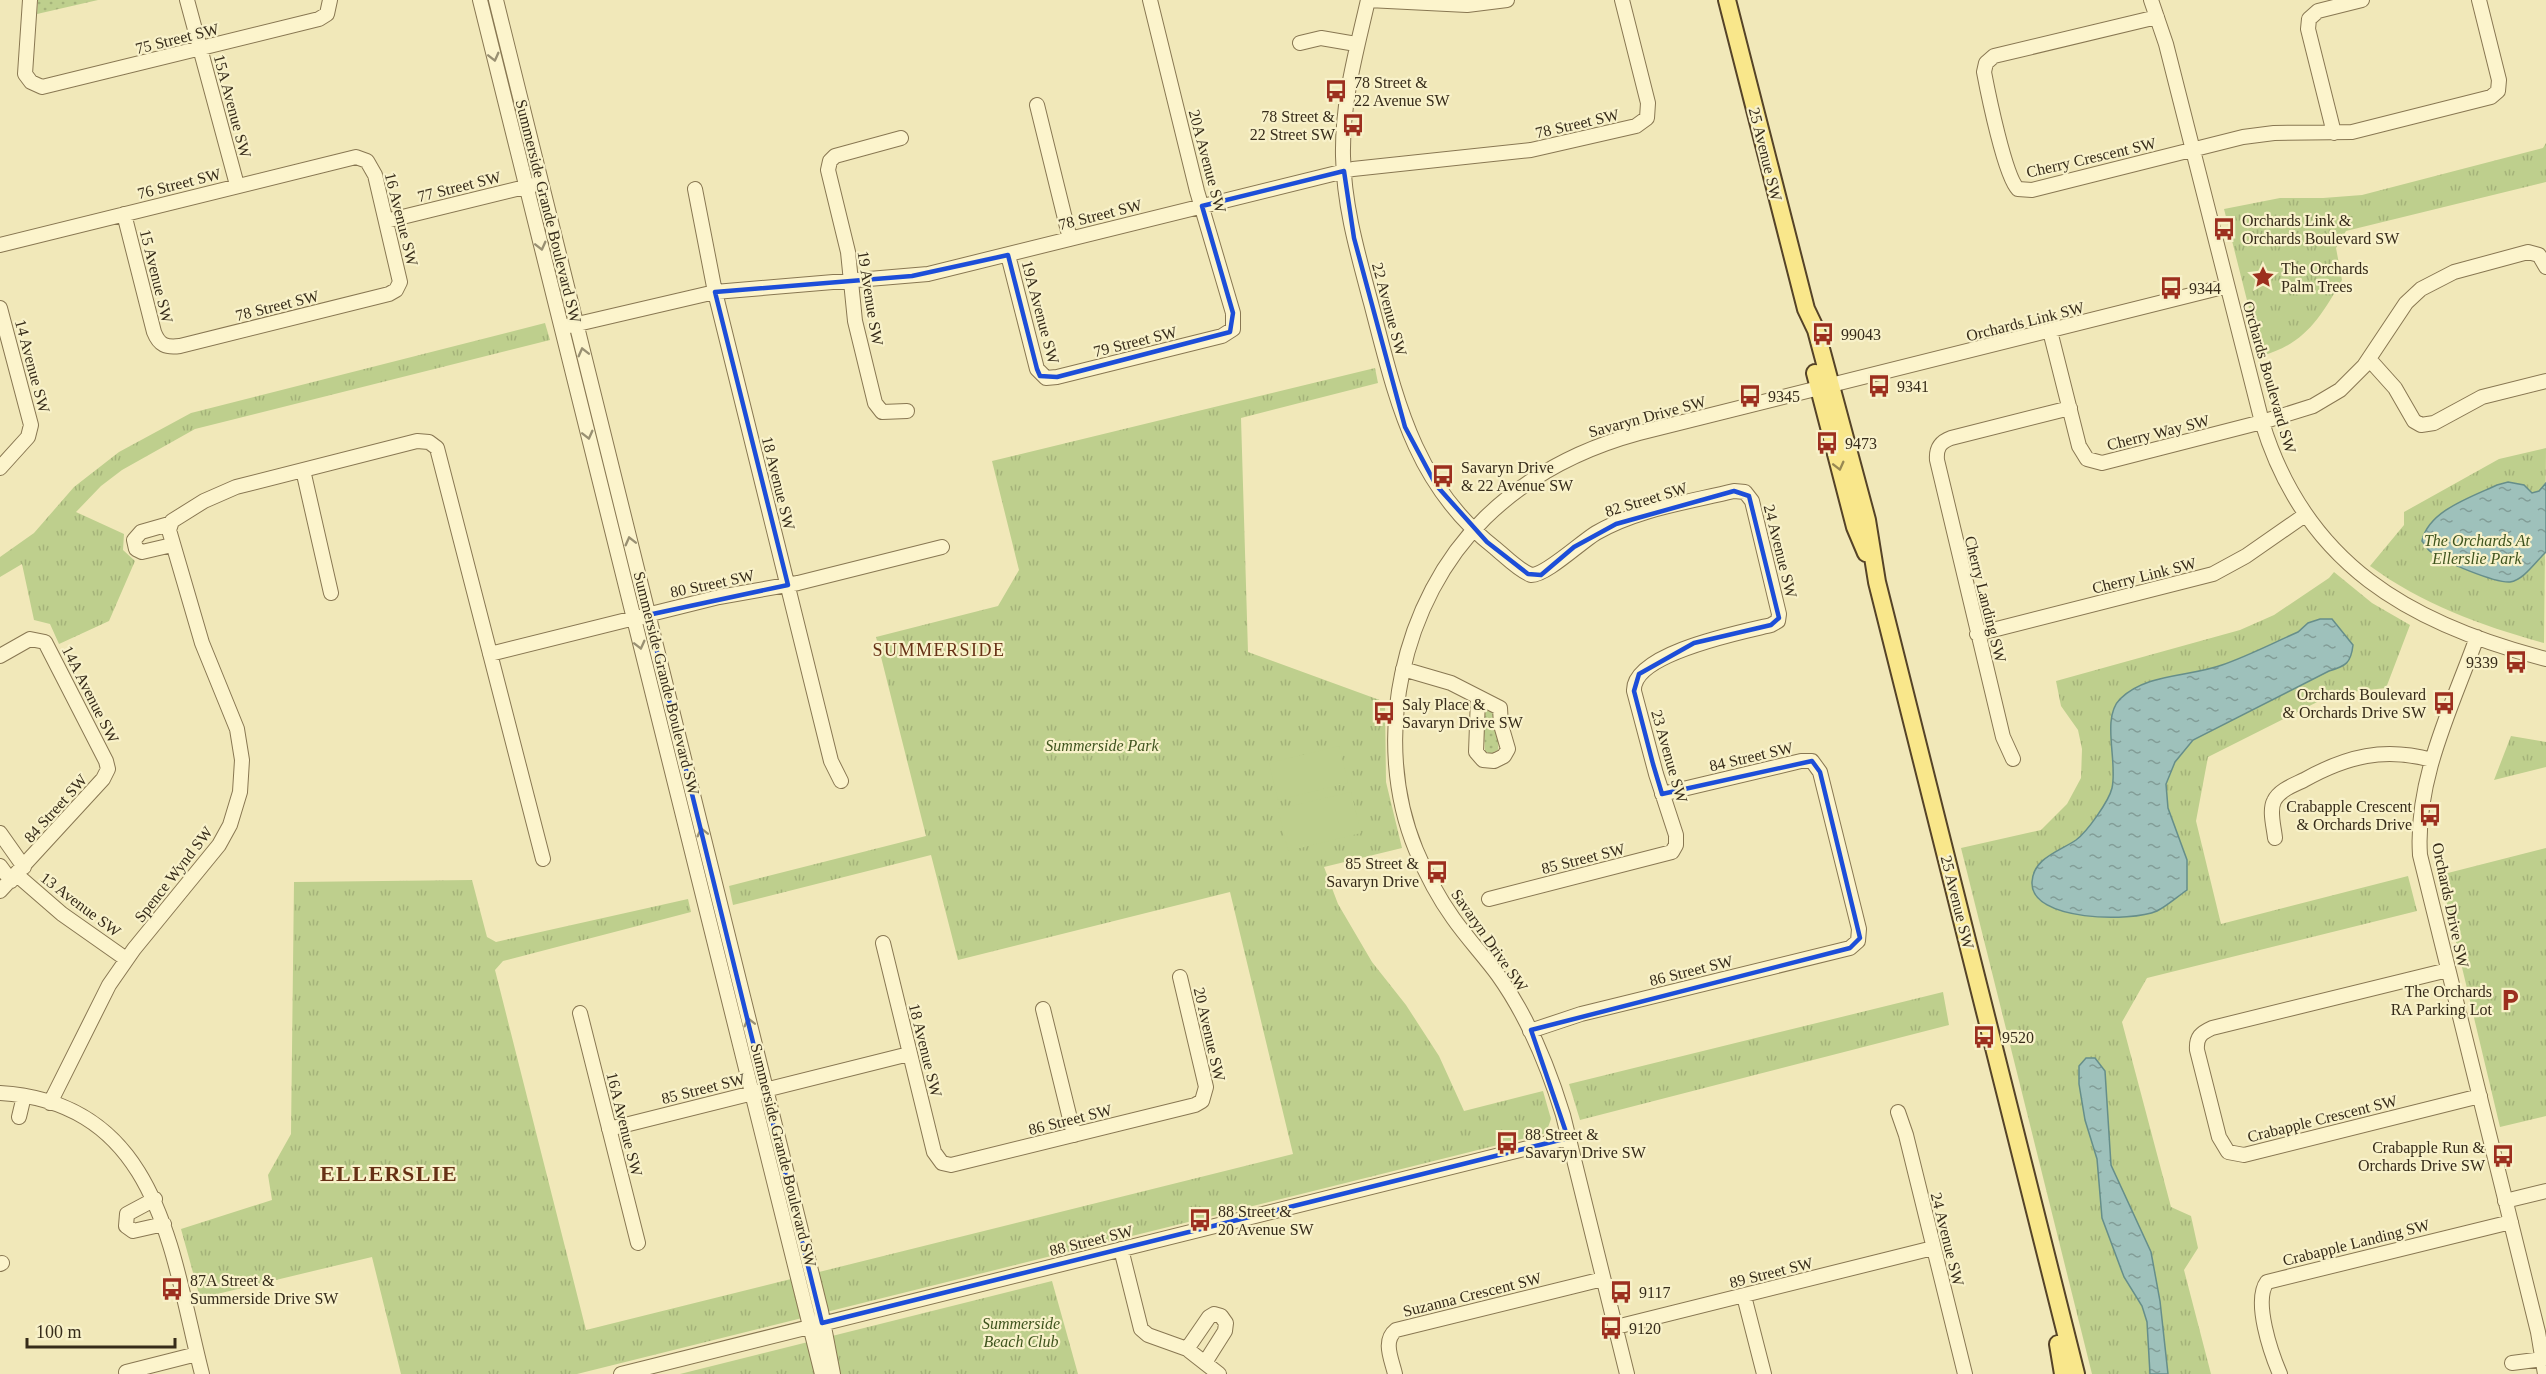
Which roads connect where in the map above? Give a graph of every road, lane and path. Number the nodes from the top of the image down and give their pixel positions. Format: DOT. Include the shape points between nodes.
graph roads {
  1 [pos="30,0"];
  2 [pos="187,0"];
  3 [pos="480,0"];
  4 [pos="496,0"];
  5 [pos="1150,0"];
  6 [pos="1368,0"];
  7 [pos="1506,0"];
  8 [pos="1622,0"];
  9 [pos="1727,0"];
  10 [pos="2151,0"];
  11 [pos="2362,0"];
  12 [pos="2478,0"];
  13 [pos="330,5"];
  14 [pos="2157,17"];
  15 [pos="1300,44"];
  16 [pos="1356,44"];
  17 [pos="201,49"];
  18 [pos="1037,105"];
  19 [pos="2334,133"];
  20 [pos="901,138"];
  21 [pos="2193,149"];
  22 [pos="367,161"];
  23 [pos="1344,171"];
  24 [pos="540,183"];
  25 [pos="237,185"];
  26 [pos="526,187"];
  27 [pos="695,189"];
  28 [pos="1202,206"];
  29 [pos="124,214"];
  30 [pos="386,221"];
  31 [pos="1070,239"];
  32 [pos="0,245"];
  33 [pos="1008,255"];
  34 [pos="2546,267"];
  35 [pos="851,282"];
  36 [pos="398,286"];
  37 [pos="2228,286"];
  38 [pos="715,292"];
  39 [pos="0,308"];
  40 [pos="576,324"];
  41 [pos="561,328"];
  42 [pos="1233,329"];
  43 [pos="2050,331"];
  44 [pos="162,345"];
  45 [pos="2368,359"];
  46 [pos="1043,377"];
  47 [pos="2546,381"];
  48 [pos="1825,387"];
  49 [pos="2070,408"];
  50 [pos="907,411"];
  51 [pos="2262,422"];
  52 [pos="0,468"];
  53 [pos="303,471"];
  54 [pos="1745,492"];
  55 [pos="2305,515"];
  56 [pos="170,524"];
  57 [pos="1474,530"];
  58 [pos="172,545"];
  59 [pos="942,547"];
  60 [pos="1535,576"];
  61 [pos="788,585"];
  62 [pos="331,593"];
  63 [pos="648,615"];
  64 [pos="634,618"];
  65 [pos="1977,634"];
  66 [pos="2477,637"];
  67 [pos="490,654"];
  68 [pos="0,656"];
  69 [pos="2546,659"];
  70 [pos="1403,669"];
  71 [pos="1635,681"];
  72 [pos="1478,698"];
  73 [pos="2013,759"];
  74 [pos="2432,760"];
  75 [pos="108,769"];
  76 [pos="841,781"];
  77 [pos="1662,794"];
  78 [pos="0,833"];
  79 [pos="2275,838"];
  80 [pos="1677,840"];
  81 [pos="543,860"];
  82 [pos="0,866"];
  83 [pos="17,874"];
  84 [pos="0,891"];
  85 [pos="1489,899"];
  86 [pos="1858,941"];
  87 [pos="883,943"];
  88 [pos="126,959"];
  89 [pos="2448,970"];
  90 [pos="1180,977"];
  91 [pos="1043,1010"];
  92 [pos="580,1013"];
  93 [pos="1530,1031"];
  94 [pos="909,1054"];
  95 [pos="766,1089"];
  96 [pos="752,1093"];
  97 [pos="0,1094"];
  98 [pos="24,1096"];
  99 [pos="2480,1096"];
  100 [pos="1204,1098"];
  101 [pos="50,1102"];
  102 [pos="1898,1112"];
  103 [pos="18,1118"];
  104 [pos="609,1129"];
  105 [pos="1074,1135"];
  106 [pos="1569,1138"];
  107 [pos="942,1163"];
  108 [pos="2546,1191"];
  109 [pos="155,1199"];
  110 [pos="2505,1201"];
  111 [pos="2038,1222"];
  112 [pos="2511,1222"];
  113 [pos="164,1224"];
  114 [pos="638,1243"];
  115 [pos="1934,1248"];
  116 [pos="1121,1249"];
  117 [pos="1603,1279"];
  118 [pos="1744,1296"];
  119 [pos="817,1325"];
  120 [pos="1616,1327"];
  121 [pos="1187,1349"];
  122 [pos="197,1354"];
  123 [pos="2543,1359"];
  124 [pos="1206,1361"];
  125 [pos="2512,1363"];
  126 [pos="126,1372"];
  127 [pos="202,1374"];
  128 [pos="621,1374"];
  129 [pos="822,1374"];
  130 [pos="833,1374"];
  131 [pos="1219,1374"];
  132 [pos="1395,1374"];
  133 [pos="1627,1374"];
  134 [pos="1764,1374"];
  135 [pos="1965,1374"];
  136 [pos="2063,1374"];
  137 [pos="2076,1374"];
  138 [pos="2280,1374"];
  139 [pos="2545,1374"];
  1 -- 17 [label="street, 75 Street SW" via="24,68 30,82 46,87"];
  2 -- 17 [label="street, 15A Avenue SW"];
  3 -- 26 [label="street, Summerside Grande Boulevard SW, one-way"];
  4 -- 24 [label="street, Summerside Grande Boulevard SW"];
  5 -- 28 [label="street, 20A Avenue SW"];
  6 -- 7 [label="street" via="1467,5"];
  6 -- 16 [label="street, 22 Avenue SW"];
  8 -- 23 [label="street, 78 Street SW" via="1648,103 1645,121 1531,150"];
  9 -- 48 [label="main road, 25 Avenue SW" via="1806,309 1807,332"];
  10 -- 14 [label="street, Orchards Boulevard SW"];
  11 -- 19 [label="street" via="2318,11 2309,19 2308,29"];
  12 -- 19 [label="street" via="2499,80 2495,95 2360,131"];
  13 -- 17 [label="street, 75 Street SW" via="319,19"];
  14 -- 21 [label="street, Orchards Boulevard SW"];
  14 -- 21 [label="street, Cherry Crescent SW" via="1994,56 1986,63 1985,78 2011,179 2018,189 2032,190"];
  15 -- 16 [label="street" via="1321,38"];
  16 -- 23 [label="street, 22 Avenue SW" via="1345,100"];
  17 -- 25 [label="street, 15A Avenue SW"];
  18 -- 31 [label="street"];
  19 -- 21 [label="street" via="2262,134"];
  20 -- 35 [label="street, 19 Avenue SW" via="842,153 830,161 829,176 846,243"];
  21 -- 37 [label="street, Orchards Boulevard SW"];
  22 -- 25 [label="street, 76 Street SW" via="351,157"];
  22 -- 30 [label="street, 16 Avenue SW" via="375,176"];
  23 -- 28 [label="street, 78 Street SW"];
  23 -- 57 [label="street, 22 Avenue SW" via="1354,238 1405,427 1436,485"];
  24 -- 26 [label="street, 77 Street SW"];
  24 -- 40 [label="street, Summerside Grande Boulevard SW"];
  25 -- 29 [label="street, 76 Street SW"];
  26 -- 30 [label="street, 77 Street SW"];
  26 -- 41 [label="street, Summerside Grande Boulevard SW, one-way"];
  27 -- 38 [label="street, 18 Avenue SW"];
  28 -- 31 [label="street, 78 Street SW"];
  28 -- 42 [label="street, 20A Avenue SW" via="1233,313"];
  29 -- 32 [label="street, 76 Street SW"];
  29 -- 44 [label="street, 15 Avenue SW" via="154,332"];
  30 -- 36 [label="street, 16 Avenue SW"];
  31 -- 33 [label="street, 78 Street SW"];
  33 -- 35 [label="street, 78 Street SW" via="928,274"];
  33 -- 46 [label="street, 19A Avenue SW" via="1037,369"];
  34 -- 45 [label="street, Cherry Way SW" via="2539,255 2528,252 2454,272 2417,287"];
  35 -- 38 [label="street, 78 Street SW"];
  35 -- 50 [label="street, 19 Avenue SW" via="855,321 877,408 887,413"];
  36 -- 44 [label="street, 78 Street SW" via="389,294 191,344"];
  37 -- 43 [label="street, Orchards Link SW"];
  37 -- 51 [label="street, Orchards Boulevard SW"];
  38 -- 40 [label="street, 78 Street SW"];
  38 -- 61 [label="street, 18 Avenue SW"];
  39 -- 52 [label="street, 14 Avenue SW" via="30,420 30,433"];
  40 -- 41 [label="street, 78 Street SW"];
  63 -- 40 [label="street, Summerside Grande Boulevard SW, one-way"];
  41 -- 64 [label="street, Summerside Grande Boulevard SW, one-way"];
  42 -- 46 [label="street, 79 Street SW" via="1222,336 1057,378"];
  43 -- 48 [label="street, Orchards Link SW"];
  43 -- 49 [label="street, Cherry Way SW"];
  45 -- 47 [label="street" via="2421,425 2434,423 2482,397"];
  45 -- 51 [label="street, Cherry Way SW" via="2331,396 2302,411"];
  48 -- 57 [label="street, Savaryn Drive SW" via="1589,448 1527,483"];
  48 -- 111 [label="main road, 25 Avenue SW" via="1855,527 1877,582"];
  49 -- 51 [label="street, Cherry Way SW" via="2079,446 2087,459 2102,463"];
  49 -- 65 [label="street, Cherry Landing SW" via="1946,440 1939,446 1937,460"];
  51 -- 55 [label="street, Orchards Boulevard SW" via="2282,476"];
  53 -- 56 [label="street" via="224,492"];
  53 -- 62 [label="street"];
  53 -- 67 [label="street" via="422,441 437,448"];
  54 -- 60 [label="street, 82 Street SW" via="1724,494 1616,524 1587,538"];
  54 -- 71 [label="street, 24 Avenue SW" via="1752,501 1779,609 1778,621 1694,644 1642,672"];
  55 -- 65 [label="street, Cherry Link SW" via="2213,574"];
  55 -- 66 [label="street, Orchards Boulevard SW" via="2336,553 2379,590 2416,613"];
  56 -- 58 [label="street, Spence Wynd SW"];
  56 -- 58 [label="street" via="141,532 134,540 136,549 142,552"];
  57 -- 60 [label="street, 22 Avenue SW"];
  57 -- 70 [label="street, Savaryn Drive SW" via="1431,592"];
  58 -- 88 [label="street, Spence Wynd SW" via="207,660 237,729 242,775 225,836"];
  59 -- 61 [label="street, 80 Street SW"];
  61 -- 63 [label="street, 80 Street SW"];
  61 -- 76 [label="street, 18 Avenue SW" via="831,761"];
  63 -- 64 [label="street, 80 Street SW"];
  95 -- 63 [label="street, Summerside Grande Boulevard SW, one-way"];
  64 -- 67 [label="street, 80 Street SW"];
  64 -- 96 [label="street, Summerside Grande Boulevard SW, one-way"];
  65 -- 73 [label="street, Cherry Landing SW" via="2003,736"];
  66 -- 69 [label="street, Orchards Boulevard SW"];
  66 -- 74 [label="street, Orchards Drive SW"];
  67 -- 81 [label="street"];
  68 -- 75 [label="street, 14A Avenue SW" via="25,641 45,642"];
  70 -- 72 [label="street" via="1451,683"];
  70 -- 93 [label="street, Savaryn Drive SW" via="1395,752 1402,803 1416,849 1442,902 1498,976"];
  71 -- 77 [label="street, 23 Avenue SW" via="1634,691"];
  74 -- 79 [label="street" via="2384,753 2354,757 2323,769 2275,799"];
  74 -- 89 [label="street, Orchards Drive SW" via="2421,808 2419,840"];
  75 -- 83 [label="street, 84 Street SW" via="100,783"];
  77 -- 80 [label="street, 23 Avenue SW"];
  77 -- 86 [label="street, 84 Street SW" via="1812,761 1820,772 1859,929"];
  78 -- 83 [label="street, 84 Street SW"];
  80 -- 85 [label="street, 85 Street SW" via="1675,849 1667,855"];
  82 -- 83 [label="street"];
  83 -- 84 [label="street, 84 Street SW"];
  83 -- 88 [label="street, 13 Avenue SW" via="62,914"];
  86 -- 93 [label="street, 86 Street SW" via="1850,948 1581,1014"];
  87 -- 94 [label="street, 18 Avenue SW"];
  88 -- 101 [label="street, Spence Wynd SW" via="95,1009"];
  89 -- 99 [label="street, Orchards Drive SW"];
  89 -- 99 [label="street, Crabapple Crescent SW" via="2202,1033 2197,1050 2219,1137 2228,1152 2244,1155"];
  90 -- 100 [label="street, 20 Avenue SW" via="1206,1087"];
  91 -- 105 [label="street"];
  92 -- 104 [label="street, 16A Avenue SW"];
  93 -- 106 [label="street, Savaryn Drive SW" via="1549,1073"];
  94 -- 95 [label="street, 85 Street SW"];
  94 -- 107 [label="street, 18 Avenue SW" via="934,1152"];
  95 -- 96 [label="street, 85 Street SW"];
  95 -- 119 [label="street, Summerside Grande Boulevard SW"];
  96 -- 104 [label="street, 85 Street SW"];
  96 -- 119 [label="street, Summerside Grande Boulevard SW"];
  97 -- 98 [label="street"];
  98 -- 101 [label="street"];
  98 -- 103 [label="street"];
  99 -- 110 [label="street, Orchards Drive SW"];
  100 -- 105 [label="street, 86 Street SW" via="1195,1105"];
  101 -- 109 [label="street" via="98,1128 120,1148 142,1174"];
  102 -- 115 [label="street, 24 Avenue SW"];
  104 -- 114 [label="street, 16A Avenue SW"];
  105 -- 107 [label="street, 86 Street SW" via="957,1164"];
  106 -- 116 [label="street, 88 Street SW"];
  106 -- 117 [label="street, Savaryn Drive SW"];
  108 -- 110 [label="street"];
  109 -- 113 [label="street"];
  109 -- 113 [label="street" via="127,1214 126,1226 133,1231"];
  110 -- 112 [label="street, Orchards Drive SW"];
  111 -- 136 [label="main road, 25 Avenue SW"];
  111 -- 137 [label="main road, 25 Avenue SW"];
  112 -- 123 [label="street, Orchards Drive SW"];
  112 -- 138 [label="street, Crabapple Landing SW" via="2267,1282 2262,1289 2261,1307"];
  113 -- 122 [label="street"];
  115 -- 118 [label="street, 89 Street SW"];
  115 -- 135 [label="street, 24 Avenue SW"];
  116 -- 119 [label="street, 88 Street SW"];
  116 -- 121 [label="street" via="1141,1329"];
  117 -- 120 [label="street, Savaryn Drive SW"];
  117 -- 132 [label="street, Suzanna Crescent SW" via="1396,1330 1388,1342"];
  118 -- 120 [label="street, 89 Street SW"];
  118 -- 134 [label="street"];
  119 -- 128 [label="street, 88 Street SW"];
  119 -- 129 [label="street, Summerside Grande Boulevard SW"];
  119 -- 130 [label="street, Summerside Grande Boulevard SW"];
  120 -- 133 [label="street, Savaryn Drive SW"];
  121 -- 124 [label="street"];
  121 -- 124 [label="street" via="1209,1317 1221,1316 1226,1323 1225,1331"];
  122 -- 126 [label="street"];
  122 -- 127 [label="street"];
  123 -- 125 [label="street"];
  123 -- 139 [label="street, Orchards Drive SW"];
  124 -- 131 [label="street"];
}
